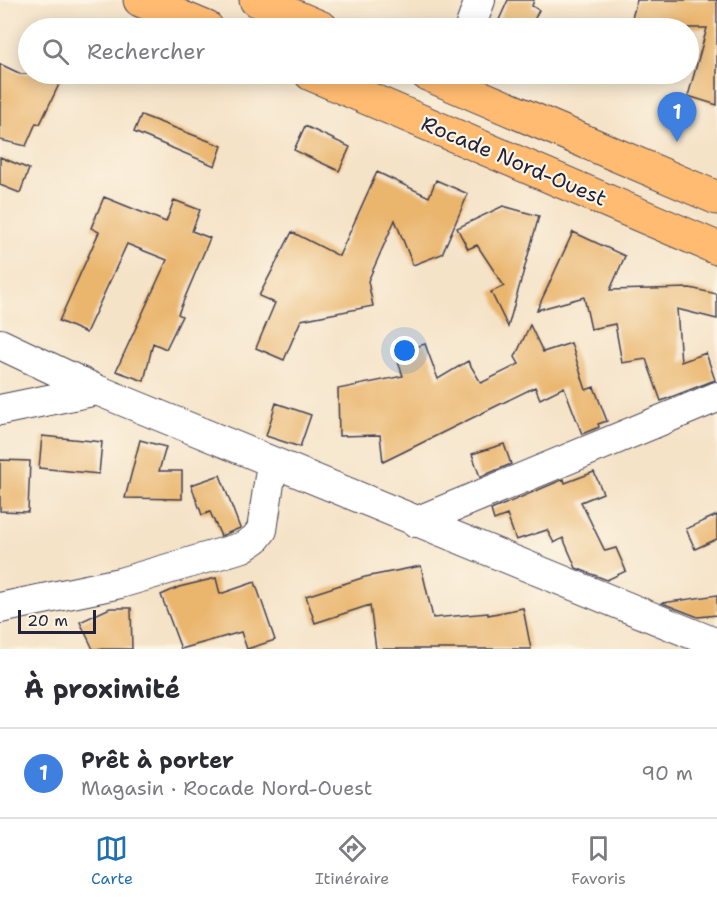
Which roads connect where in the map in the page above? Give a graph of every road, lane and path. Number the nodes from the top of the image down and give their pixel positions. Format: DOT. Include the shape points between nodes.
graph roads {
  1 [pos="140,0"];
  2 [pos="256,0"];
  3 [pos="480,0"];
  4 [pos="183,18"];
  5 [pos="298,18"];
  6 [pos="474,18"];
  7 [pos="334,84"];
  8 [pos="459,84"];
  9 [pos="717,198"];
  10 [pos="717,248"];
  11 [pos="0,344"];
  12 [pos="98,390"];
  13 [pos="717,397"];
  14 [pos="0,410"];
  15 [pos="272,463"];
  16 [pos="416,522"];
  17 [pos="0,608"];
  18 [pos="709,644"];
  1 -- 4 [label="main road"];
  2 -- 5 [label="main road"];
  3 -- 6 [label="street"];
  7 -- 10 [label="main road, Rocade Nord-Ouest"];
  8 -- 9 [label="main road"];
  11 -- 12 [label="street"];
  12 -- 14 [label="street"];
  12 -- 15 [label="street"];
  13 -- 16 [label="street"];
  15 -- 16 [label="street"];
  15 -- 17 [label="street" via="262,530 243,547 120,583"];
  16 -- 18 [label="street"];
}
